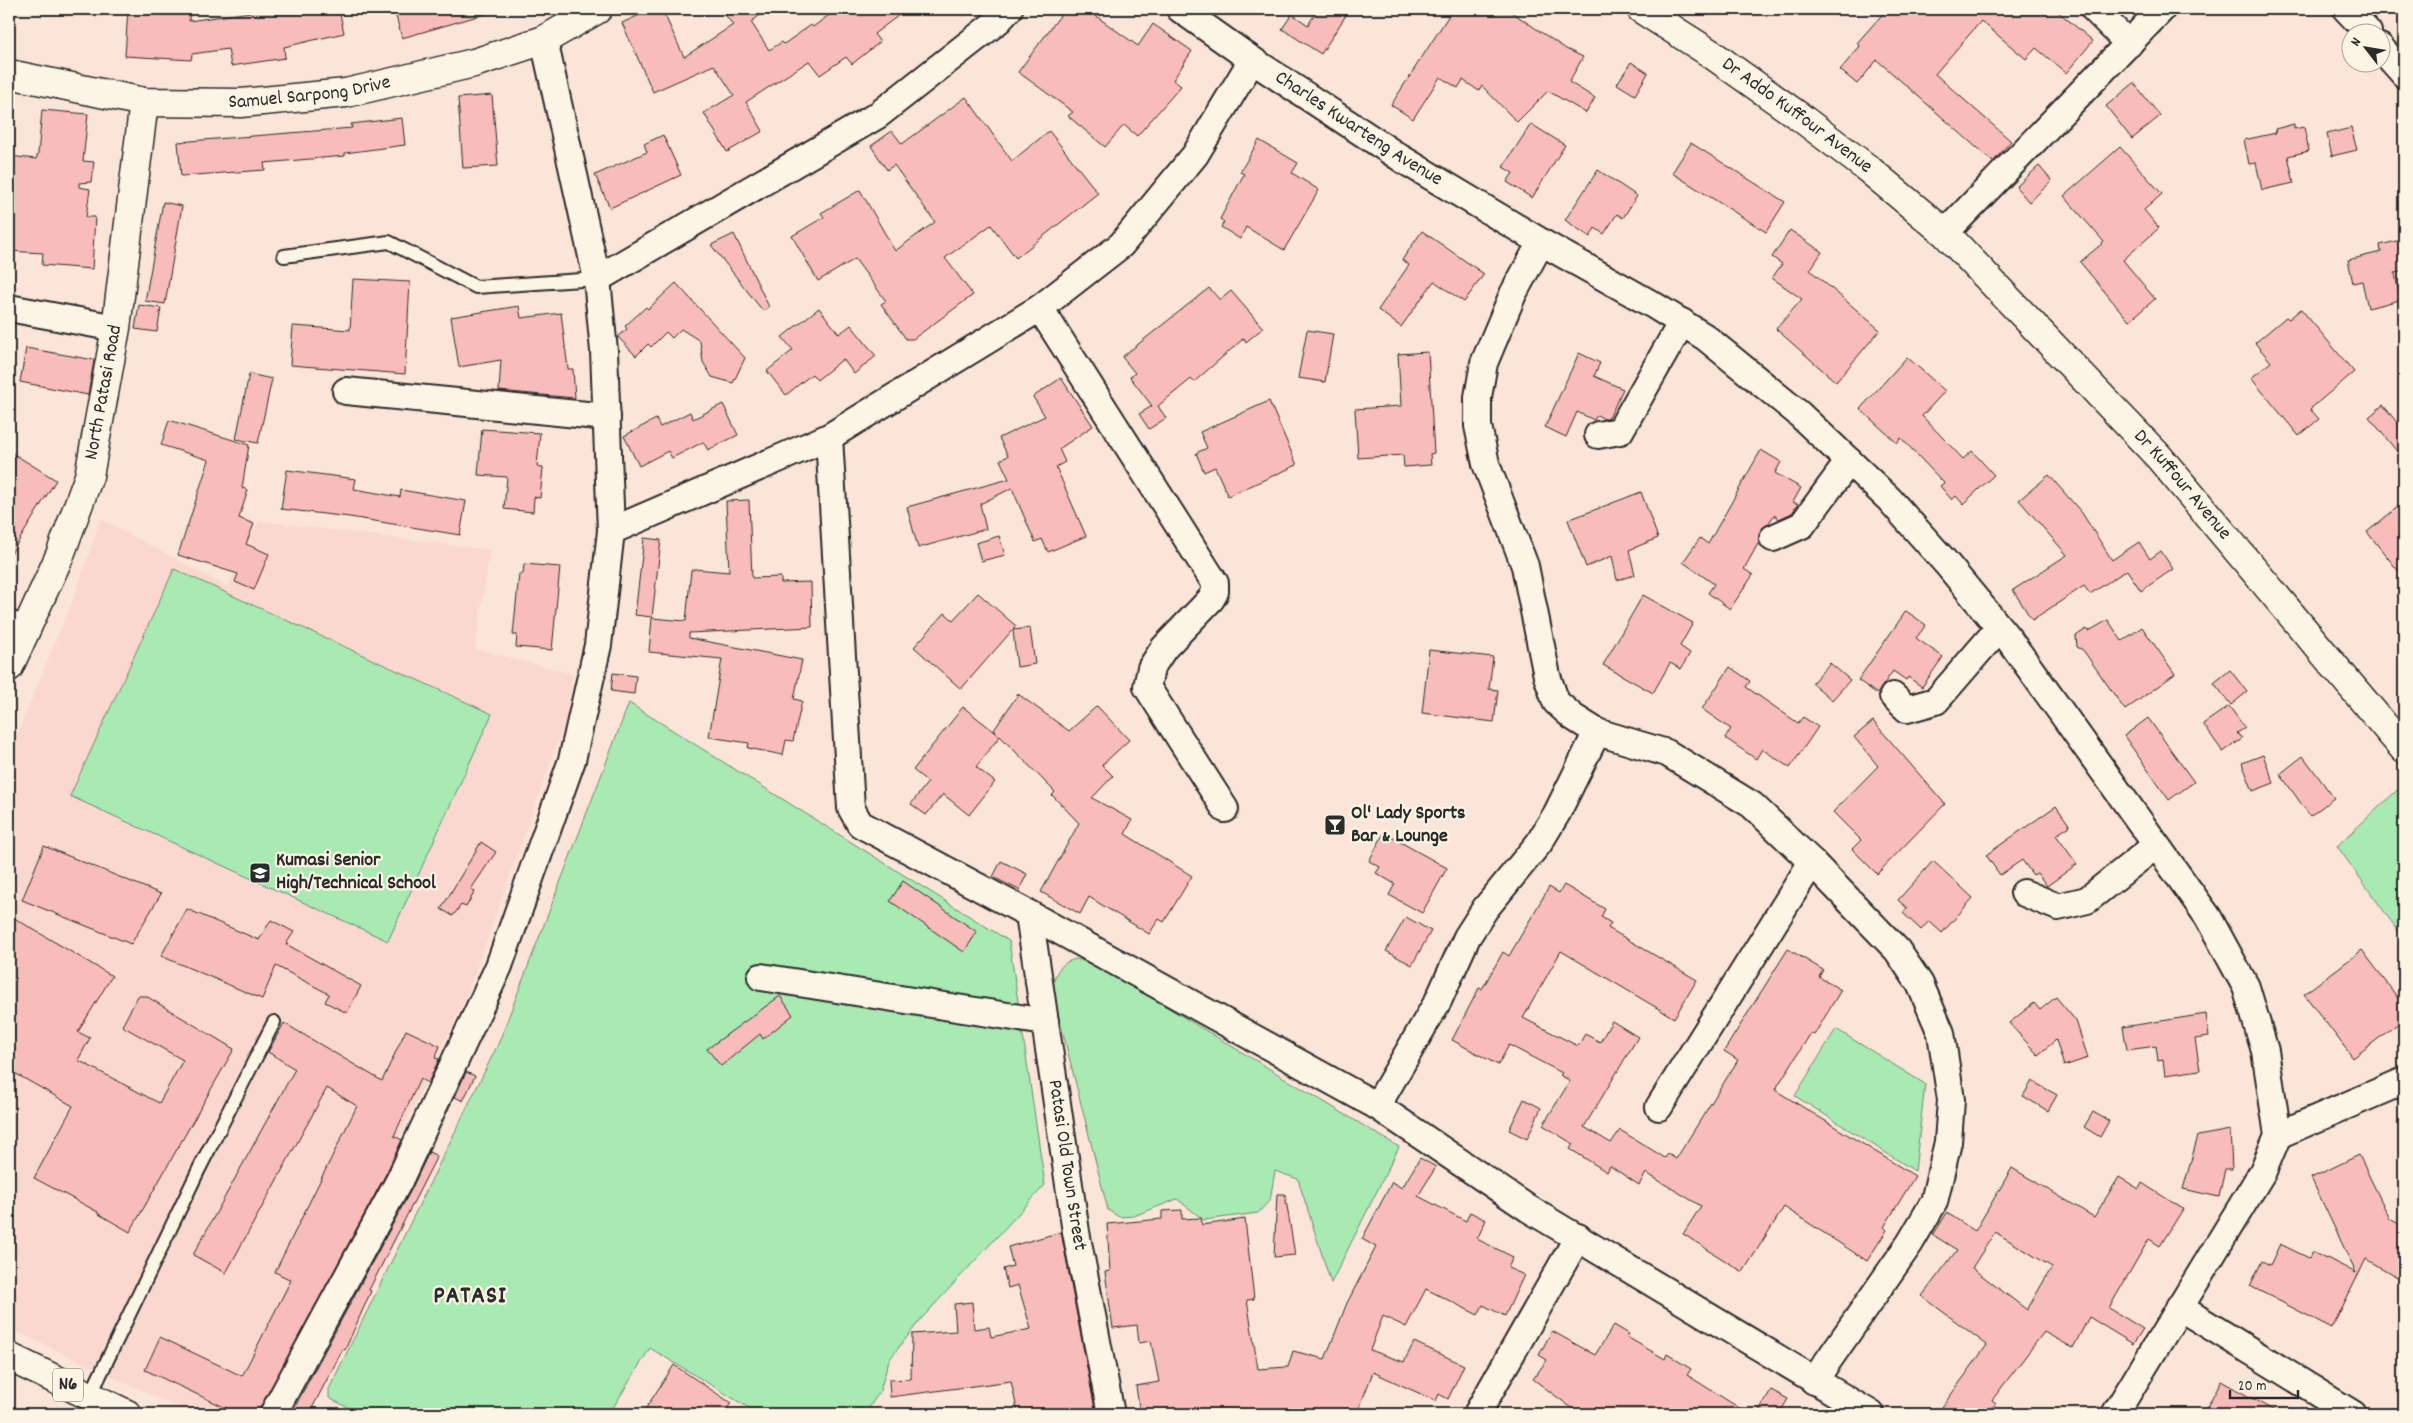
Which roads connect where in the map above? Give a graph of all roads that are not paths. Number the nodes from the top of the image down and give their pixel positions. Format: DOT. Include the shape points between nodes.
graph roads {
  1 [pos="598,9"];
  2 [pos="1009,9"];
  3 [pos="1180,9"];
  4 [pos="1641,9"];
  5 [pos="2094,9"];
  6 [pos="2162,9"];
  7 [pos="2346,9"];
  8 [pos="2358,22"];
  9 [pos="544,40"];
  10 [pos="2129,44"];
  11 [pos="2390,58"];
  12 [pos="1252,60"];
  13 [pos="9,74"];
  14 [pos="2404,74"];
  15 [pos="144,102"];
  16 [pos="1945,233"];
  17 [pos="1541,242"];
  18 [pos="284,256"];
  19 [pos="597,278"];
  20 [pos="9,308"];
  21 [pos="1040,308"];
  22 [pos="1682,322"];
  23 [pos="116,328"];
  24 [pos="346,391"];
  25 [pos="607,417"];
  26 [pos="1598,435"];
  27 [pos="829,437"];
  28 [pos="1849,462"];
  29 [pos="611,531"];
  30 [pos="1773,538"];
  31 [pos="17,627"];
  32 [pos="1999,628"];
  33 [pos="9,667"];
  34 [pos="1893,696"];
  35 [pos="1597,732"];
  36 [pos="2404,749"];
  37 [pos="1225,809"];
  38 [pos="2155,846"];
  39 [pos="1812,862"];
  40 [pos="2024,893"];
  41 [pos="1029,914"];
  42 [pos="762,977"];
  43 [pos="274,1022"];
  44 [pos="1045,1022"];
  45 [pos="2404,1082"];
  46 [pos="1377,1106"];
  47 [pos="1659,1108"];
  48 [pos="2278,1135"];
  49 [pos="1578,1237"];
  50 [pos="2179,1307"];
  51 [pos="9,1357"];
  52 [pos="1814,1381"];
  53 [pos="90,1396"];
  54 [pos="127,1414"];
  55 [pos="273,1414"];
  56 [pos="1111,1414"];
  57 [pos="1477,1414"];
  58 [pos="1870,1414"];
  59 [pos="2115,1414"];
  60 [pos="2353,1414"];
  1 -- 9 [label="main road, Samuel Sarpong Drive"];
  2 -- 19 [label="street" via="878,115"];
  3 -- 12 [label="street, Charles Kwarteng Avenue"];
  4 -- 16 [label="main road, Dr Addo Kuffour Avenue" via="1800,116"];
  5 -- 10 [label="street"];
  6 -- 10 [label="street"];
  7 -- 8 [label="street"];
  9 -- 15 [label="main road, Samuel Sarpong Drive" via="474,63 346,93 241,103"];
  9 -- 19 [label="street"];
  10 -- 16 [label="street"];
  11 -- 14 [label="street"];
  12 -- 17 [label="street, Charles Kwarteng Avenue" via="1402,159"];
  12 -- 21 [label="street" via="1195,155 1121,245"];
  13 -- 15 [label="main road, Samuel Sarpong Drive"];
  15 -- 23 [label="main road, North Patasi Road"];
  16 -- 36 [label="main road, Dr Kuffour Avenue" via="2159,457"];
  17 -- 22 [label="street, Charles Kwarteng Avenue"];
  17 -- 35 [label="street" via="1513,294 1484,363 1478,397 1478,426 1486,464 1525,566 1547,676 1556,702"];
  18 -- 19 [label="lane" via="389,242 476,287"];
  19 -- 25 [label="street"];
  20 -- 23 [label="street"];
  21 -- 27 [label="street"];
  21 -- 37 [label="street" via="1215,583 1211,599 1164,648 1151,668 1147,687"];
  22 -- 26 [label="street" via="1620,431"];
  22 -- 28 [label="street, Charles Kwarteng Avenue" via="1742,365"];
  23 -- 31 [label="main road, North Patasi Road" via="89,476 60,555"];
  24 -- 25 [label="street"];
  25 -- 29 [label="street"];
  27 -- 29 [label="street"];
  27 -- 41 [label="street" via="851,808 860,824 874,833"];
  28 -- 30 [label="street" via="1802,525"];
  28 -- 32 [label="street, Charles Kwarteng Avenue" via="1889,499"];
  29 -- 55 [label="street" via="598,645 572,760 499,966 399,1180"];
  31 -- 33 [label="main road, North Patasi Road"];
  32 -- 34 [label="street" via="1936,701 1907,709"];
  32 -- 38 [label="street, Charles Kwarteng Avenue"];
  35 -- 39 [label="street" via="1667,753 1703,774 1752,806"];
  35 -- 46 [label="street" via="1539,843 1484,909 1467,937 1438,1001"];
  38 -- 40 [label="street" via="2087,900 2058,907"];
  38 -- 48 [label="street, Charles Kwarteng Avenue" via="2208,916 2246,987 2265,1052"];
  39 -- 47 [label="street"];
  39 -- 52 [label="street" via="1897,950 1920,984 1941,1033 1951,1100 1948,1142 1934,1202"];
  41 -- 44 [label="street, Patasi Old Town Street"];
  41 -- 46 [label="street"];
  42 -- 44 [label="street"];
  43 -- 53 [label="lane" via="194,1178"];
  44 -- 56 [label="street, Patasi Old Town Street" via="1076,1232"];
  45 -- 48 [label="street"];
  46 -- 49 [label="street" via="1529,1209"];
  48 -- 50 [label="street" via="2263,1171"];
  49 -- 52 [label="street"];
  49 -- 57 [label="street"];
  50 -- 59 [label="street"];
  50 -- 60 [label="street"];
  51 -- 53 [label="main road, N6"];
  52 -- 58 [label="street"];
  53 -- 54 [label="main road, N6"];
}
